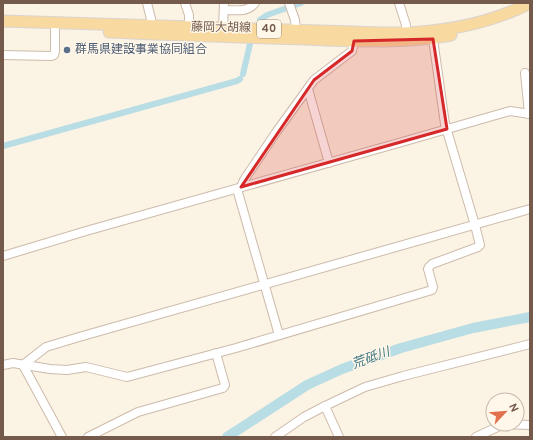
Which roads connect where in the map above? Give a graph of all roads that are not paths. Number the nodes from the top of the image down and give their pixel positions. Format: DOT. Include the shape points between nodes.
graph roads {
  1 [pos="147,3"];
  2 [pos="185,3"];
  3 [pos="255,3"];
  4 [pos="399,3"];
  5 [pos="530,3"];
  6 [pos="290,5"];
  7 [pos="224,7"];
  8 [pos="530,12"];
  9 [pos="3,21"];
  10 [pos="189,27"];
  11 [pos="223,28"];
  12 [pos="3,29"];
  13 [pos="56,30"];
  14 [pos="151,30"];
  15 [pos="296,30"];
  16 [pos="406,32"];
  17 [pos="432,39"];
  18 [pos="354,41"];
  19 [pos="3,55"];
  20 [pos="525,73"];
  21 [pos="308,89"];
  22 [pos="530,114"];
  23 [pos="447,129"];
  24 [pos="329,163"];
  25 [pos="239,188"];
  26 [pos="530,209"];
  27 [pos="475,225"];
  28 [pos="3,256"];
  29 [pos="264,285"];
  30 [pos="279,335"];
  31 [pos="530,344"];
  32 [pos="216,353"];
  33 [pos="3,365"];
  34 [pos="23,365"];
  35 [pos="325,406"];
  36 [pos="530,425"];
  37 [pos="62,437"];
  38 [pos="88,437"];
  39 [pos="275,437"];
  40 [pos="339,437"];
  41 [pos="476,437"];
  1 -- 14 [label="street"];
  2 -- 10 [label="street" via="189,14"];
  3 -- 7 [label="street" via="250,8 242,10"];
  4 -- 16 [label="street"];
  5 -- 16 [label="main road, 藤岡大胡線 / 40" via="504,14 456,27"];
  6 -- 15 [label="street"];
  7 -- 11 [label="street"];
  8 -- 17 [label="main road, 藤岡大胡線 / 40" via="482,28"];
  9 -- 14 [label="main road, 藤岡大胡線 / 40"];
  10 -- 11 [label="main road, 藤岡大胡線 / 40"];
  10 -- 14 [label="main road, 藤岡大胡線 / 40"];
  11 -- 15 [label="main road, 藤岡大胡線 / 40"];
  12 -- 13 [label="main road, 藤岡大胡線 / 40"];
  13 -- 14 [label="main road, 藤岡大胡線 / 40"];
  13 -- 19 [label="street" via="54,55"];
  14 -- 18 [label="main road, 藤岡大胡線 / 40"];
  15 -- 16 [label="main road, 藤岡大胡線 / 40"];
  17 -- 18 [label="main road, 藤岡大胡線 / 40"];
  17 -- 23 [label="street"];
  18 -- 21 [label="street" via="352,51 314,80"];
  20 -- 22 [label="street"];
  21 -- 24 [label="street"];
  21 -- 25 [label="street" via="295,101"];
  22 -- 23 [label="street" via="507,112"];
  23 -- 24 [label="street"];
  23 -- 27 [label="street"];
  24 -- 25 [label="street"];
  25 -- 28 [label="street"];
  25 -- 29 [label="street"];
  26 -- 27 [label="street"];
  27 -- 29 [label="street"];
  27 -- 30 [label="street" via="480,245 432,264 428,269 432,290"];
  29 -- 30 [label="street"];
  29 -- 34 [label="street" via="46,347"];
  30 -- 32 [label="street"];
  31 -- 35 [label="street" via="365,387"];
  32 -- 34 [label="street" via="127,377 86,367 56,370"];
  32 -- 38 [label="street" via="225,385 223,388 138,412"];
  33 -- 34 [label="street"];
  34 -- 37 [label="street"];
  35 -- 39 [label="street"];
  35 -- 40 [label="street"];
  36 -- 41 [label="street" via="504,424"];
}
